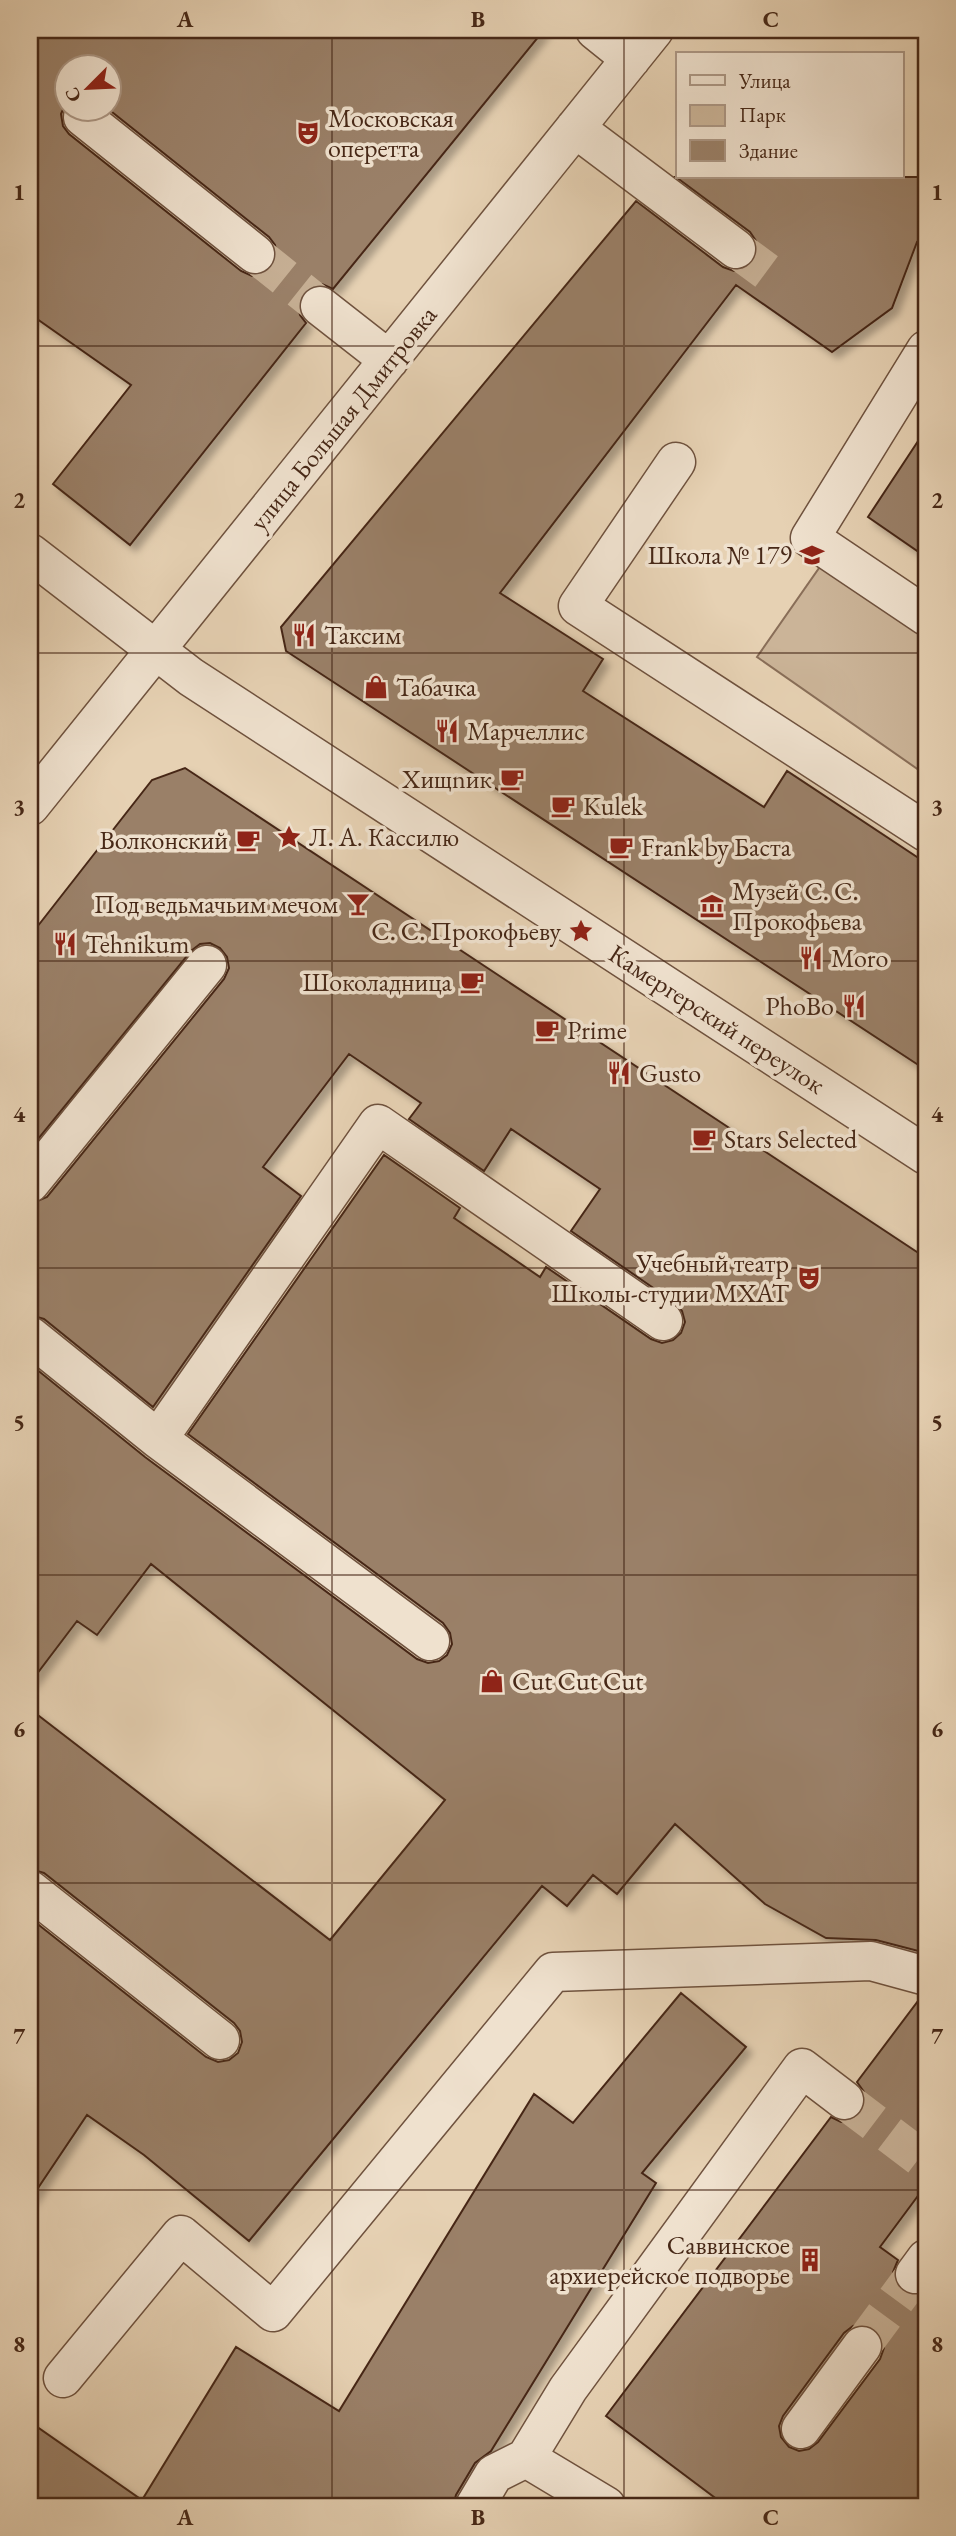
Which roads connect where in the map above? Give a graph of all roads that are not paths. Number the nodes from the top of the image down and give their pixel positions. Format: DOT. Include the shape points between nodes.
graph roads {
  1 [pos="594,30"];
  2 [pos="643,44"];
  3 [pos="89,122"];
  4 [pos="575,128"];
  5 [pos="736,250"];
  6 [pos="255,254"];
  7 [pos="320,306"];
  8 [pos="926,350"];
  9 [pos="389,360"];
  10 [pos="676,462"];
  11 [pos="30,553"];
  12 [pos="926,616"];
  13 [pos="156,652"];
  14 [pos="30,806"];
  15 [pos="926,832"];
  16 [pos="207,965"];
  17 [pos="926,1154"];
  18 [pos="30,1183"];
  19 [pos="663,1321"];
  20 [pos="30,1336"];
  21 [pos="158,1439"];
  22 [pos="430,1641"];
  23 [pos="30,1890"];
  24 [pos="926,1976"];
  25 [pos="220,2040"];
  26 [pos="844,2100"];
  27 [pos="862,2346"];
  28 [pos="63,2378"];
  29 [pos="801,2429"];
  30 [pos="526,2459"];
  31 [pos="475,2506"];
  32 [pos="606,2506"];
  1 -- 2 [label="street"];
  2 -- 4 [label="street, улица Большая Дмитровка"];
  3 -- 6 [label="street"];
  4 -- 5 [label="street"];
  4 -- 9 [label="street, улица Большая Дмитровка"];
  7 -- 9 [label="street"];
  8 -- 12 [label="street" via="810,538"];
  9 -- 13 [label="street, улица Большая Дмитровка"];
  10 -- 15 [label="street" via="579,606"];
  11 -- 13 [label="street, Камергерский переулок"];
  13 -- 14 [label="street, улица Большая Дмитровка"];
  13 -- 17 [label="street, Камергерский переулок"];
  16 -- 18 [label="street"];
  19 -- 21 [label="street" via="378,1124"];
  20 -- 21 [label="street"];
  21 -- 22 [label="street"];
  23 -- 25 [label="street"];
  24 -- 28 [label="street" via="871,1961 554,1972 273,2312 181,2235"];
  26 -- 30 [label="street" via="802,2068 568,2389"];
  27 -- 29 [label="street"];
  30 -- 31 [label="street" via="494,2474"];
  30 -- 32 [label="street"];
}
